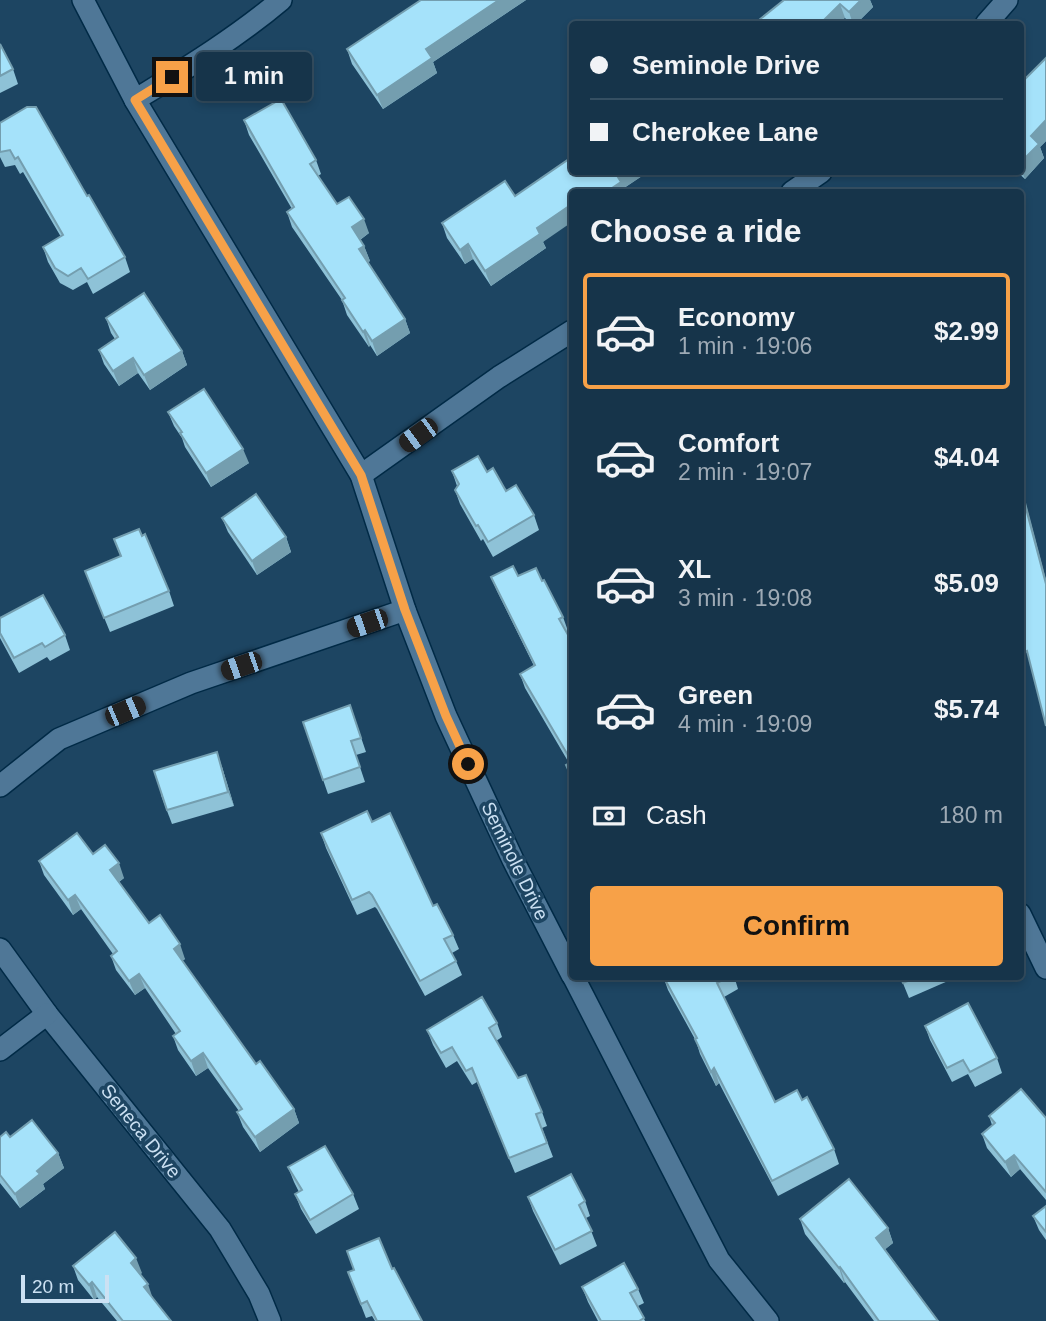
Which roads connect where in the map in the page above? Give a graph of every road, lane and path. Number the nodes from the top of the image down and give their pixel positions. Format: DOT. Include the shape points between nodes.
graph roads {
  1 [pos="83,0"];
  2 [pos="281,0"];
  3 [pos="1007,0"];
  4 [pos="989,21"];
  5 [pos="135,100"];
  6 [pos="817,175"];
  7 [pos="796,189"];
  8 [pos="569,333"];
  9 [pos="361,475"];
  10 [pos="405,610"];
  11 [pos="0,786"];
  12 [pos="1024,922"];
  13 [pos="0,949"];
  14 [pos="569,968"];
  15 [pos="1046,968"];
  16 [pos="575,980"];
  17 [pos="47,1014"];
  18 [pos="0,1050"];
  19 [pos="270,1321"];
  20 [pos="768,1321"];
  1 -- 5 [label="street, Seminole Drive"];
  2 -- 5 [label="street" via="250,26"];
  3 -- 4 [label="street"];
  5 -- 9 [label="street, Seminole Drive"];
  6 -- 7 [label="street"];
  8 -- 9 [label="street"];
  9 -- 10 [label="street, Seminole Drive"];
  10 -- 11 [label="street" via="191,684 59,738"];
  10 -- 14 [label="street, Seminole Drive" via="446,716"];
  12 -- 15 [label="street"];
  13 -- 17 [label="street, Seneca Drive"];
  16 -- 20 [label="street, Seminole Drive" via="719,1260"];
  17 -- 18 [label="street"];
  17 -- 19 [label="street, Seneca Drive" via="220,1229"];
}
